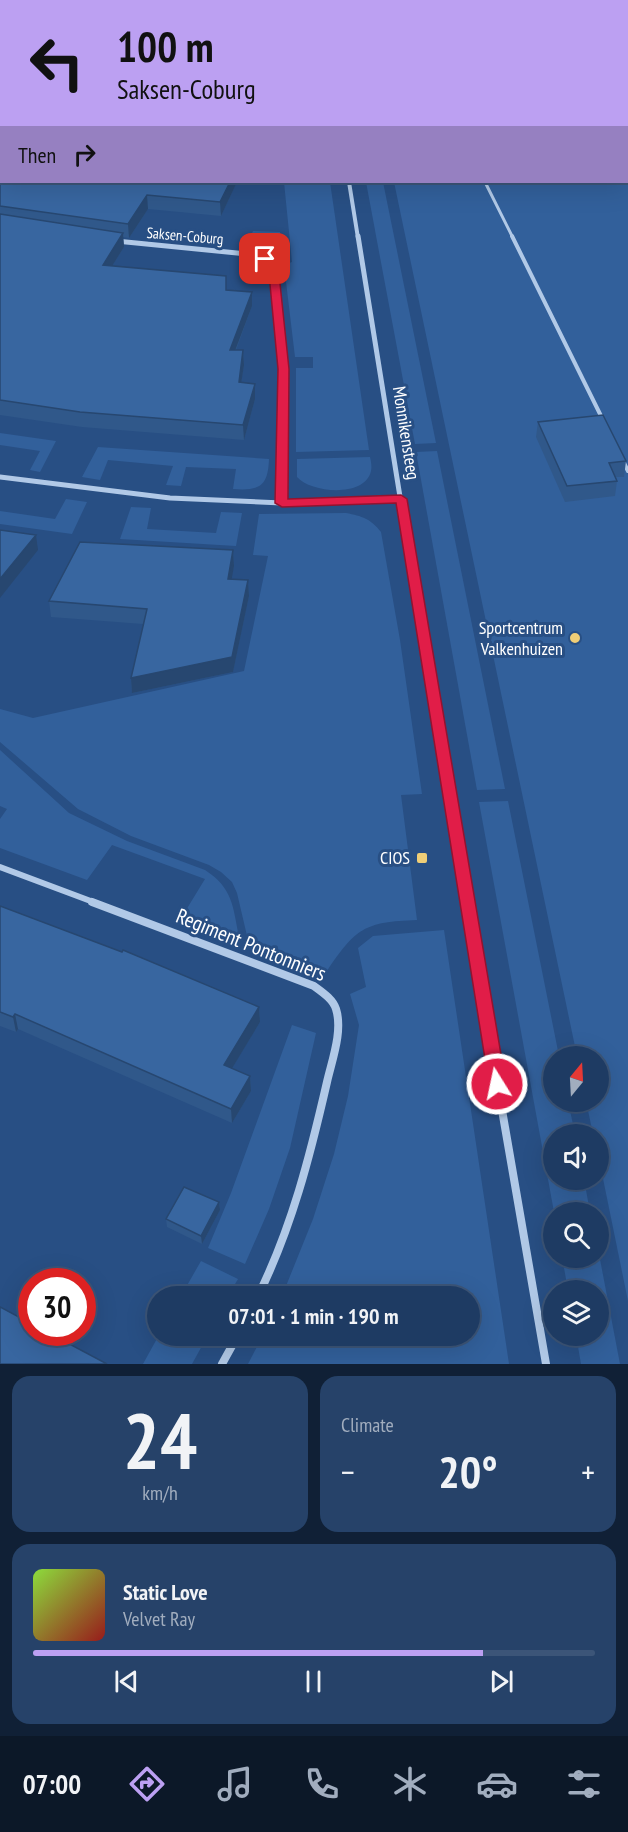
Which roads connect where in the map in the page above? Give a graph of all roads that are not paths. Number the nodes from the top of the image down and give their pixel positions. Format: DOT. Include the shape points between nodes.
graph roads {
  1 [pos="349,183"];
  2 [pos="485,183"];
  3 [pos="108,240"];
  4 [pos="605,425"];
  5 [pos="621,457"];
  6 [pos="628,471"];
  7 [pos="0,477"];
  8 [pos="401,499"];
  9 [pos="282,503"];
  10 [pos="0,867"];
  11 [pos="262,1286"];
  12 [pos="232,1346"];
  13 [pos="222,1364"];
  14 [pos="546,1364"];
  1 -- 8 [label="street, Monnikensteeg"];
  2 -- 4 [label="lane"];
  3 -- 9 [label="street, Saksen-Coburg" via="247,254 265,259 272,266 284,369"];
  5 -- 6 [label="lane"];
  7 -- 9 [label="street" via="170,498"];
  8 -- 9 [label="street"];
  8 -- 14 [label="street, Monnikensteeg"];
  10 -- 11 [label="street, Regiment Pontonniers" via="315,986 328,996 337,1011 337,1036 313,1151"];
  12 -- 13 [label="street"];
}
